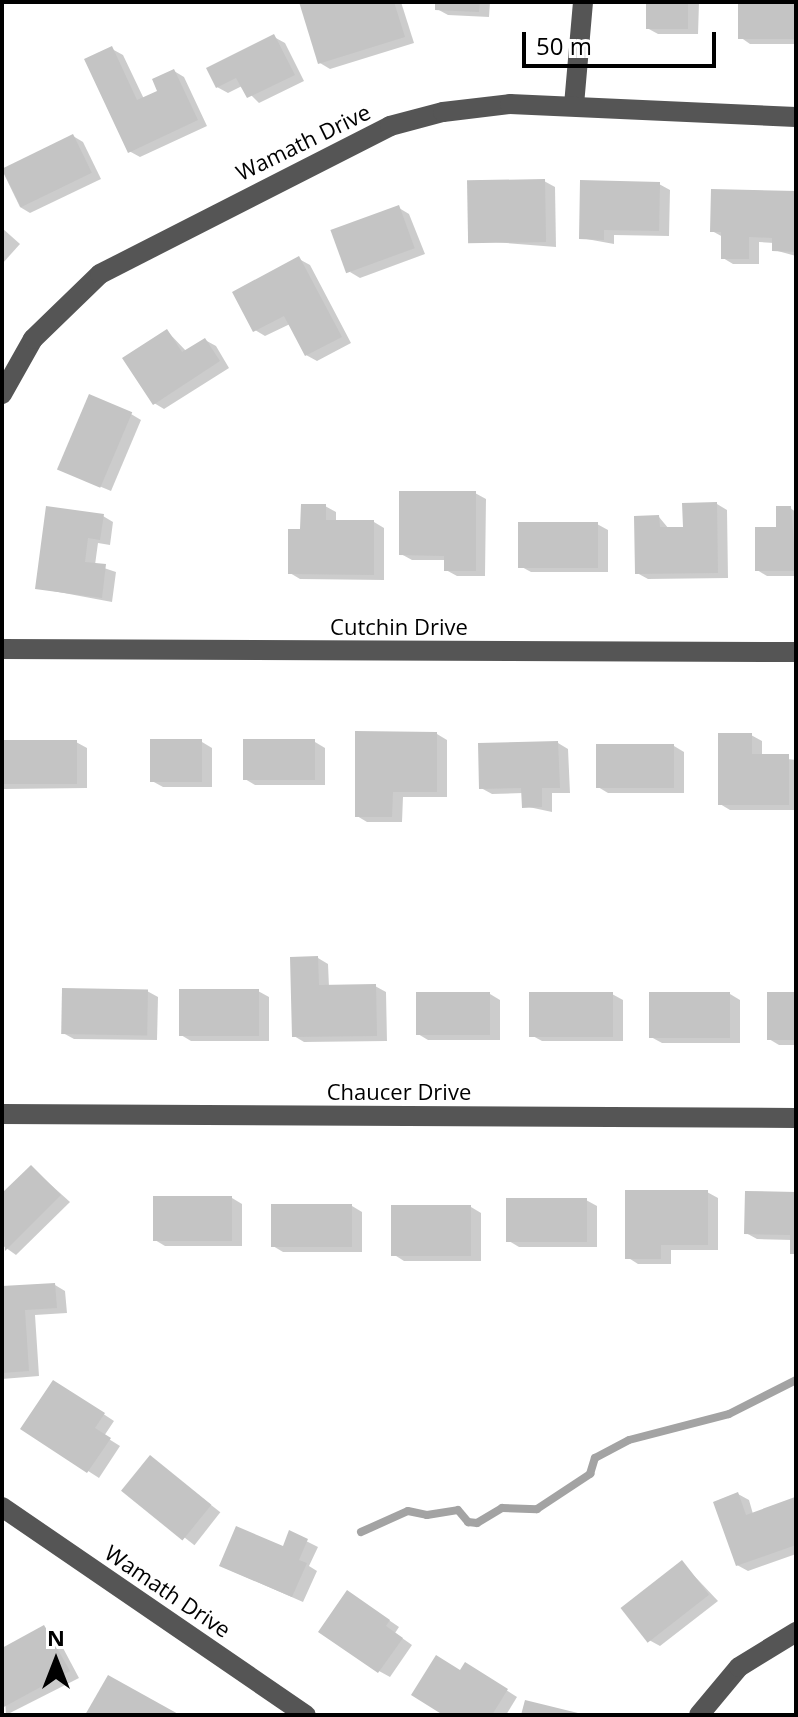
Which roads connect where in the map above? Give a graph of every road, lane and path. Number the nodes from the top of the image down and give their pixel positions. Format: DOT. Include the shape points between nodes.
graph roads {
  1 [pos="583,2"];
  2 [pos="574,105"];
  3 [pos="796,117"];
  4 [pos="2,394"];
  5 [pos="2,649"];
  6 [pos="796,652"];
  7 [pos="2,1114"];
  8 [pos="796,1118"];
  9 [pos="6,1517"];
  10 [pos="796,1632"];
  11 [pos="306,1715"];
  12 [pos="699,1715"];
  1 -- 2 [label="street"];
  2 -- 3 [label="street, Wamath Drive"];
  2 -- 4 [label="street, Wamath Drive" via="510,104 443,112 351,144 100,274 33,339"];
  5 -- 6 [label="street, Cutchin Drive"];
  7 -- 8 [label="street, Chaucer Drive"];
  9 -- 11 [label="street, Wamath Drive"];
  10 -- 12 [label="street" via="739,1667"];
}
